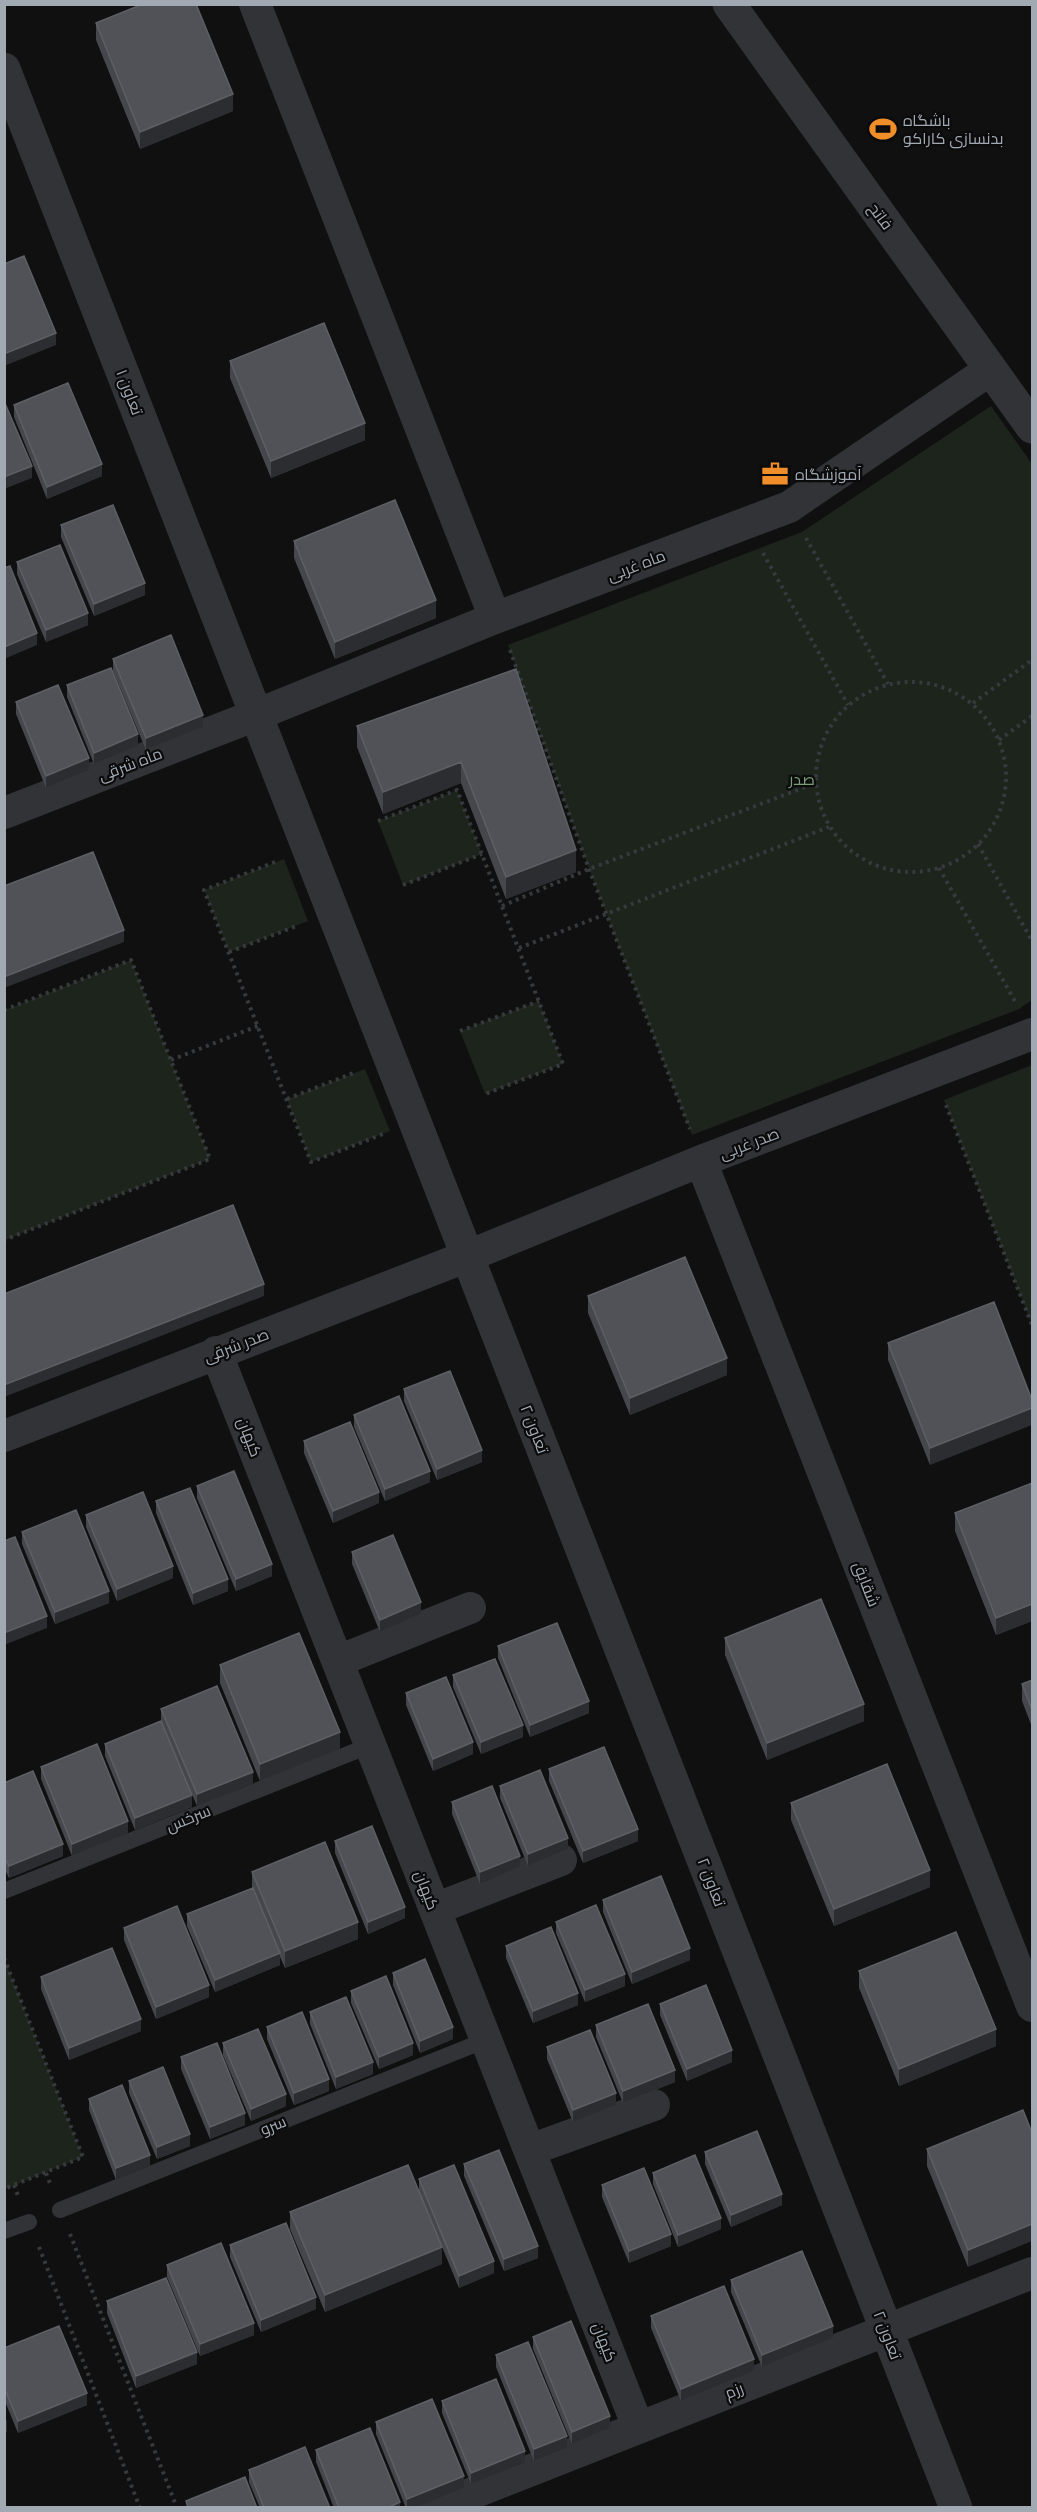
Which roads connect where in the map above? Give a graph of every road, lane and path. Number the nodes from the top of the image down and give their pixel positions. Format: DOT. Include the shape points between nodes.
graph roads {
  1 [pos="255,4"];
  2 [pos="729,4"];
  3 [pos="4,69"];
  4 [pos="991,369"];
  5 [pos="1032,427"];
  6 [pos="789,507"];
  7 [pos="746,524"];
  8 [pos="502,631"];
  9 [pos="1032,660"];
  10 [pos="888,684"];
  11 [pos="973,704"];
  12 [pos="848,705"];
  13 [pos="256,716"];
  14 [pos="1032,716"];
  15 [pos="999,740"];
  16 [pos="816,783"];
  17 [pos="5,812"];
  18 [pos="378,821"];
  19 [pos="830,827"];
  20 [pos="978,844"];
  21 [pos="482,854"];
  22 [pos="284,859"];
  23 [pos="939,868"];
  24 [pos="589,869"];
  25 [pos="403,885"];
  26 [pos="502,906"];
  27 [pos="605,913"];
  28 [pos="308,921"];
  29 [pos="1032,942"];
  30 [pos="519,948"];
  31 [pos="229,952"];
  32 [pos="539,1001"];
  33 [pos="4,1010"];
  34 [pos="1027,1023"];
  35 [pos="258,1026"];
  36 [pos="460,1031"];
  37 [pos="171,1060"];
  38 [pos="365,1068"];
  39 [pos="485,1094"];
  40 [pos="286,1099"];
  41 [pos="944,1100"];
  42 [pos="390,1131"];
  43 [pos="697,1148"];
  44 [pos="4,1240"];
  45 [pos="468,1256"];
  46 [pos="1032,1325"];
  47 [pos="216,1352"];
  48 [pos="4,1436"];
  49 [pos="470,1608"];
  50 [pos="338,1661"];
  51 [pos="371,1745"];
  52 [pos="561,1860"];
  53 [pos="4,1891"];
  54 [pos="435,1909"];
  55 [pos="4,1958"];
  56 [pos="1032,2006"];
  57 [pos="486,2040"];
  58 [pos="654,2105"];
  59 [pos="530,2150"];
  60 [pos="46,2173"];
  61 [pos="14,2185"];
  62 [pos="4,2188"];
  63 [pos="60,2210"];
  64 [pos="29,2222"];
  65 [pos="4,2231"];
  66 [pos="1032,2273"];
  67 [pos="887,2331"];
  68 [pos="638,2427"];
  69 [pos="140,2508"];
  70 [pos="177,2508"];
  71 [pos="435,2508"];
  72 [pos="956,2508"];
  1 -- 8 [label="street"];
  2 -- 4 [label="street, فاتح"];
  3 -- 13 [label="street, تعاون ۱"];
  4 -- 5 [label="street, فاتح"];
  4 -- 6 [label="street, ماه غربی"];
  6 -- 7 [label="street, ماه غربی"];
  6 -- 10 [label="path"];
  7 -- 8 [label="street, ماه غربی"];
  7 -- 12 [label="path"];
  8 -- 13 [label="street, ماه غربی"];
  8 -- 24 [label="path"];
  9 -- 11 [label="path"];
  10 -- 11 [label="path" via="933,684 954,691"];
  10 -- 12 [label="path"];
  11 -- 15 [label="path"];
  12 -- 16 [label="path" via="822,741"];
  13 -- 17 [label="street, ماه شرقی"];
  13 -- 45 [label="street, تعاون ۱"];
  14 -- 15 [label="path"];
  15 -- 20 [label="path" via="1007,784 993,827"];
  16 -- 19 [label="path" via="820,806"];
  16 -- 24 [label="path"];
  18 -- 21 [label="path" via="457,790"];
  19 -- 23 [label="path" via="851,850 878,866 898,872"];
  19 -- 27 [label="path"];
  20 -- 23 [label="path" via="960,859"];
  20 -- 29 [label="path"];
  21 -- 25 [label="path"];
  21 -- 26 [label="path"];
  22 -- 31 [label="path" via="204,890"];
  23 -- 34 [label="path"];
  24 -- 26 [label="path"];
  24 -- 27 [label="path"];
  26 -- 30 [label="path"];
  27 -- 30 [label="path"];
  27 -- 43 [label="path"];
  28 -- 31 [label="path"];
  30 -- 32 [label="path"];
  31 -- 35 [label="path"];
  32 -- 36 [label="path"];
  32 -- 39 [label="path" via="564,1064"];
  33 -- 37 [label="path" via="131,960"];
  34 -- 43 [label="street, صدر غربی"];
  35 -- 37 [label="path"];
  35 -- 40 [label="path"];
  37 -- 44 [label="path" via="210,1159"];
  38 -- 40 [label="path"];
  40 -- 42 [label="path" via="311,1162"];
  41 -- 46 [label="path"];
  43 -- 45 [label="street, صدر غربی"];
  43 -- 56 [label="street, شقایق"];
  45 -- 47 [label="street, صدر شرقی"];
  45 -- 67 [label="street, تعاون ۲"];
  47 -- 48 [label="street, صدر شرقی"];
  47 -- 50 [label="street, کیهان"];
  49 -- 50 [label="street"];
  50 -- 51 [label="street, کیهان"];
  51 -- 53 [label="lane, سرخس"];
  51 -- 54 [label="street, کیهان"];
  52 -- 54 [label="street"];
  54 -- 57 [label="street, کیهان"];
  55 -- 60 [label="path" via="83,2157"];
  57 -- 59 [label="street, کیهان"];
  57 -- 63 [label="lane, سرو"];
  58 -- 59 [label="street"];
  59 -- 68 [label="street, کیهان"];
  60 -- 61 [label="path"];
  60 -- 63 [label="path"];
  61 -- 62 [label="path"];
  61 -- 64 [label="path"];
  63 -- 70 [label="path"];
  64 -- 65 [label="lane"];
  64 -- 69 [label="path"];
  66 -- 67 [label="street, رزم"];
  67 -- 68 [label="street, رزم"];
  67 -- 72 [label="street, تعاون ۲"];
  68 -- 71 [label="street, رزم"];
}
